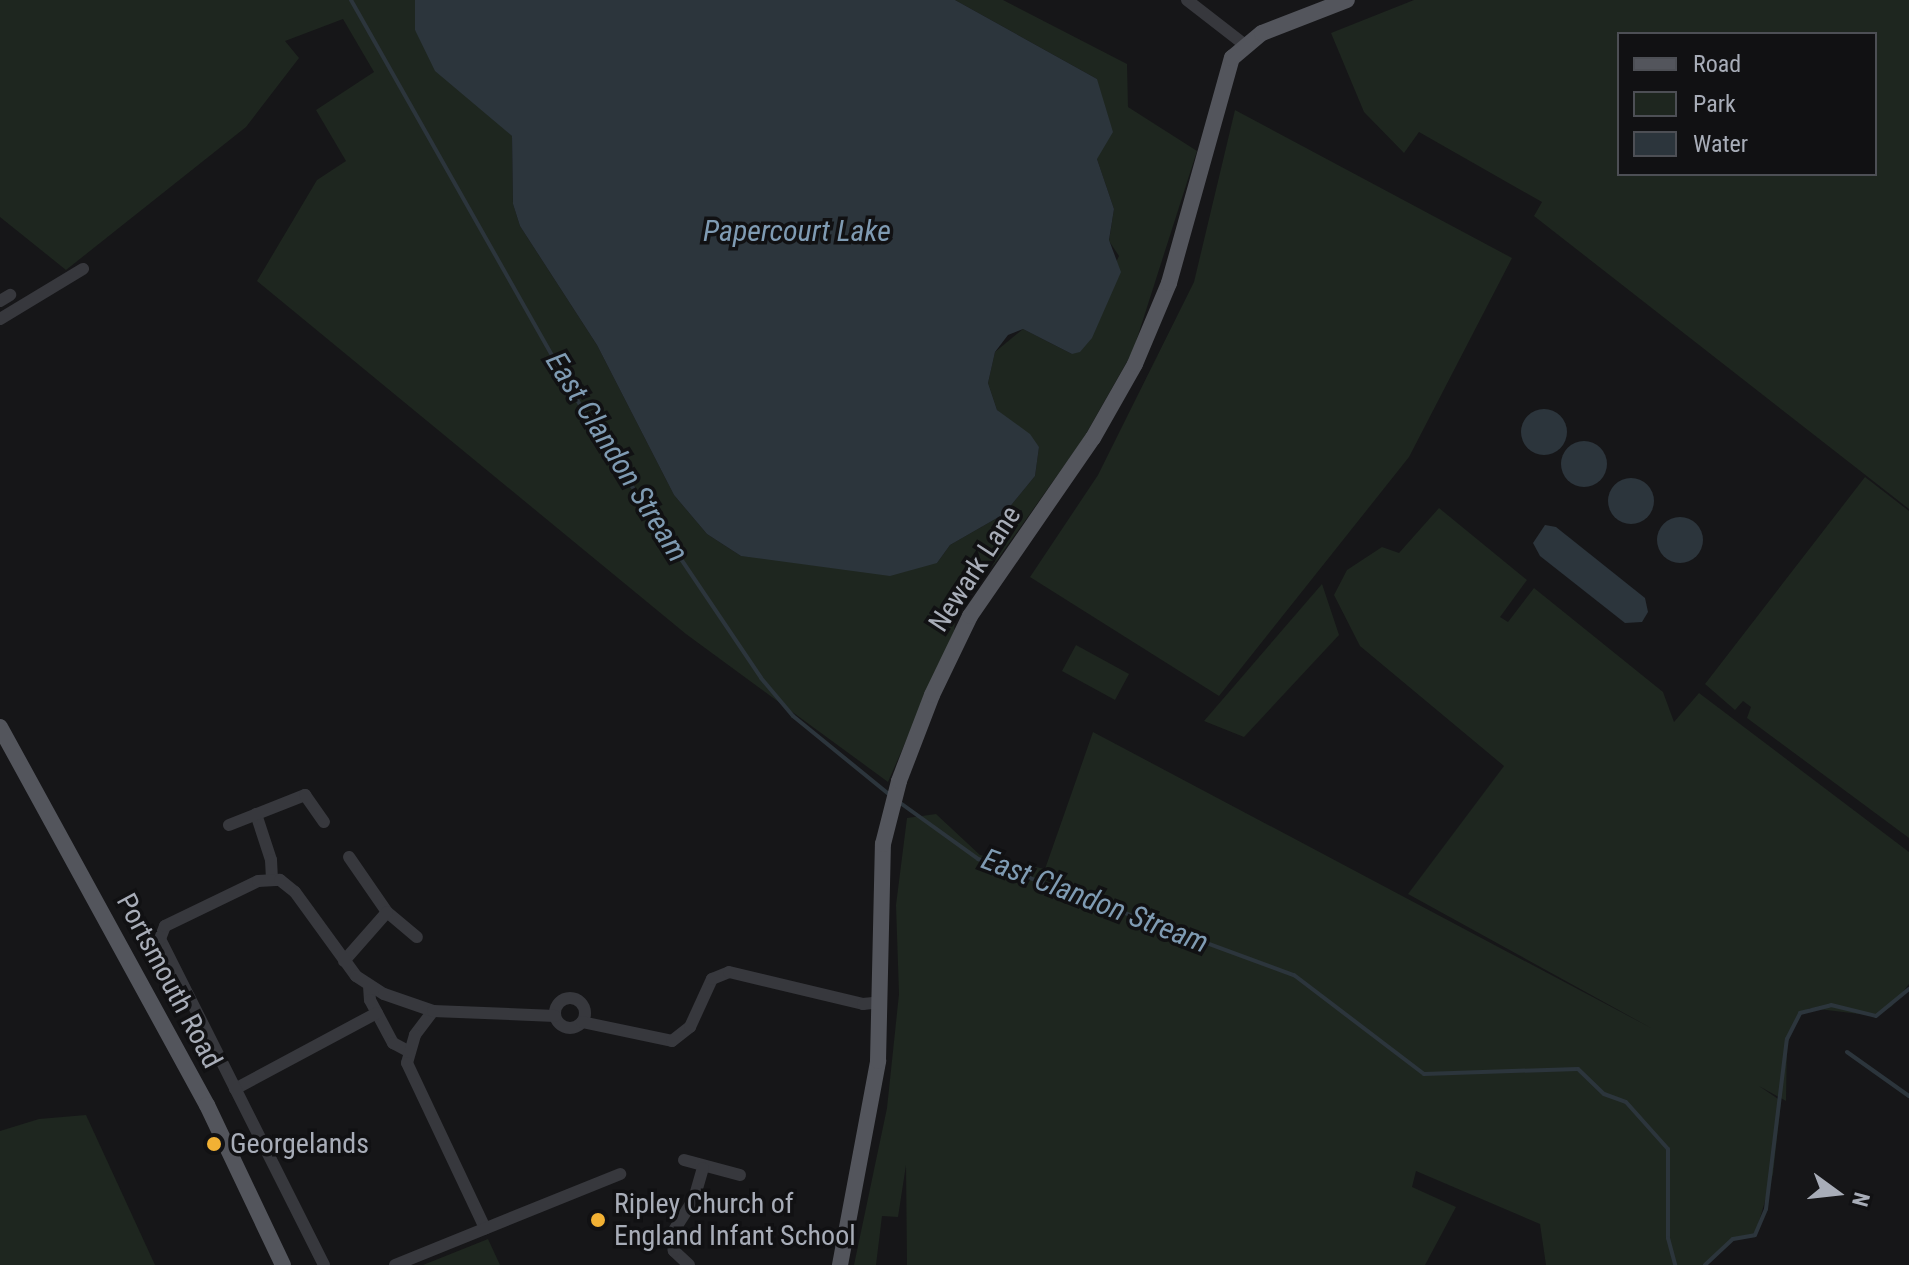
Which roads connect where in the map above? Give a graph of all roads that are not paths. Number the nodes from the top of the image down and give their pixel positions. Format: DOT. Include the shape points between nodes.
graph roads {
  1 [pos="1187,0"];
  2 [pos="1347,0"];
  3 [pos="1245,45"];
  4 [pos="83,269"];
  5 [pos="0,319"];
  6 [pos="0,727"];
  7 [pos="256,814"];
  8 [pos="324,822"];
  9 [pos="229,825"];
  10 [pos="349,857"];
  11 [pos="272,879"];
  12 [pos="387,912"];
  13 [pos="417,937"];
  14 [pos="344,961"];
  15 [pos="369,986"];
  16 [pos="881,1002"];
  17 [pos="433,1011"];
  18 [pos="377,1013"];
  19 [pos="555,1016"];
  20 [pos="582,1022"];
  21 [pos="408,1051"];
  22 [pos="235,1089"];
  23 [pos="684,1160"];
  24 [pos="703,1168"];
  25 [pos="620,1174"];
  26 [pos="740,1175"];
  27 [pos="676,1200"];
  28 [pos="691,1205"];
  29 [pos="485,1228"];
  30 [pos="283,1265"];
  31 [pos="324,1265"];
  32 [pos="395,1265"];
  33 [pos="689,1265"];
  34 [pos="840,1265"];
  1 -- 3 [label="street"];
  2 -- 3 [label="main road"];
  3 -- 16 [label="main road, Newark Lane" via="1224,77 1169,283 1135,364 1079,461 970,616 899,781 880,880"];
  4 -- 5 [label="street"];
  6 -- 30 [label="main road, Portsmouth Road" via="207,1105"];
  7 -- 8 [label="street" via="305,795"];
  7 -- 9 [label="street"];
  7 -- 11 [label="street"];
  10 -- 12 [label="street"];
  11 -- 14 [label="street" via="291,887"];
  11 -- 22 [label="street" via="169,923 160,939"];
  12 -- 13 [label="street"];
  12 -- 14 [label="street"];
  14 -- 15 [label="street"];
  15 -- 17 [label="street"];
  15 -- 18 [label="street"];
  16 -- 20 [label="street" via="863,1004 729,972 712,979 690,1027 672,1041"];
  16 -- 34 [label="main road, Newark Lane" via="874,1091"];
  17 -- 19 [label="street"];
  17 -- 21 [label="street"];
  18 -- 21 [label="street" via="396,1046"];
  18 -- 22 [label="street"];
  19 -- 20 [label="street" via="569,1028"];
  19 -- 20 [label="street" via="558,1003 574,998 585,1009"];
  21 -- 29 [label="street" via="411,1076"];
  22 -- 31 [label="street"];
  23 -- 24 [label="street"];
  24 -- 26 [label="street"];
  24 -- 28 [label="street"];
  25 -- 29 [label="street"];
  27 -- 28 [label="street"];
  28 -- 33 [label="street" via="674,1227 671,1243"];
  29 -- 32 [label="street"];
}
